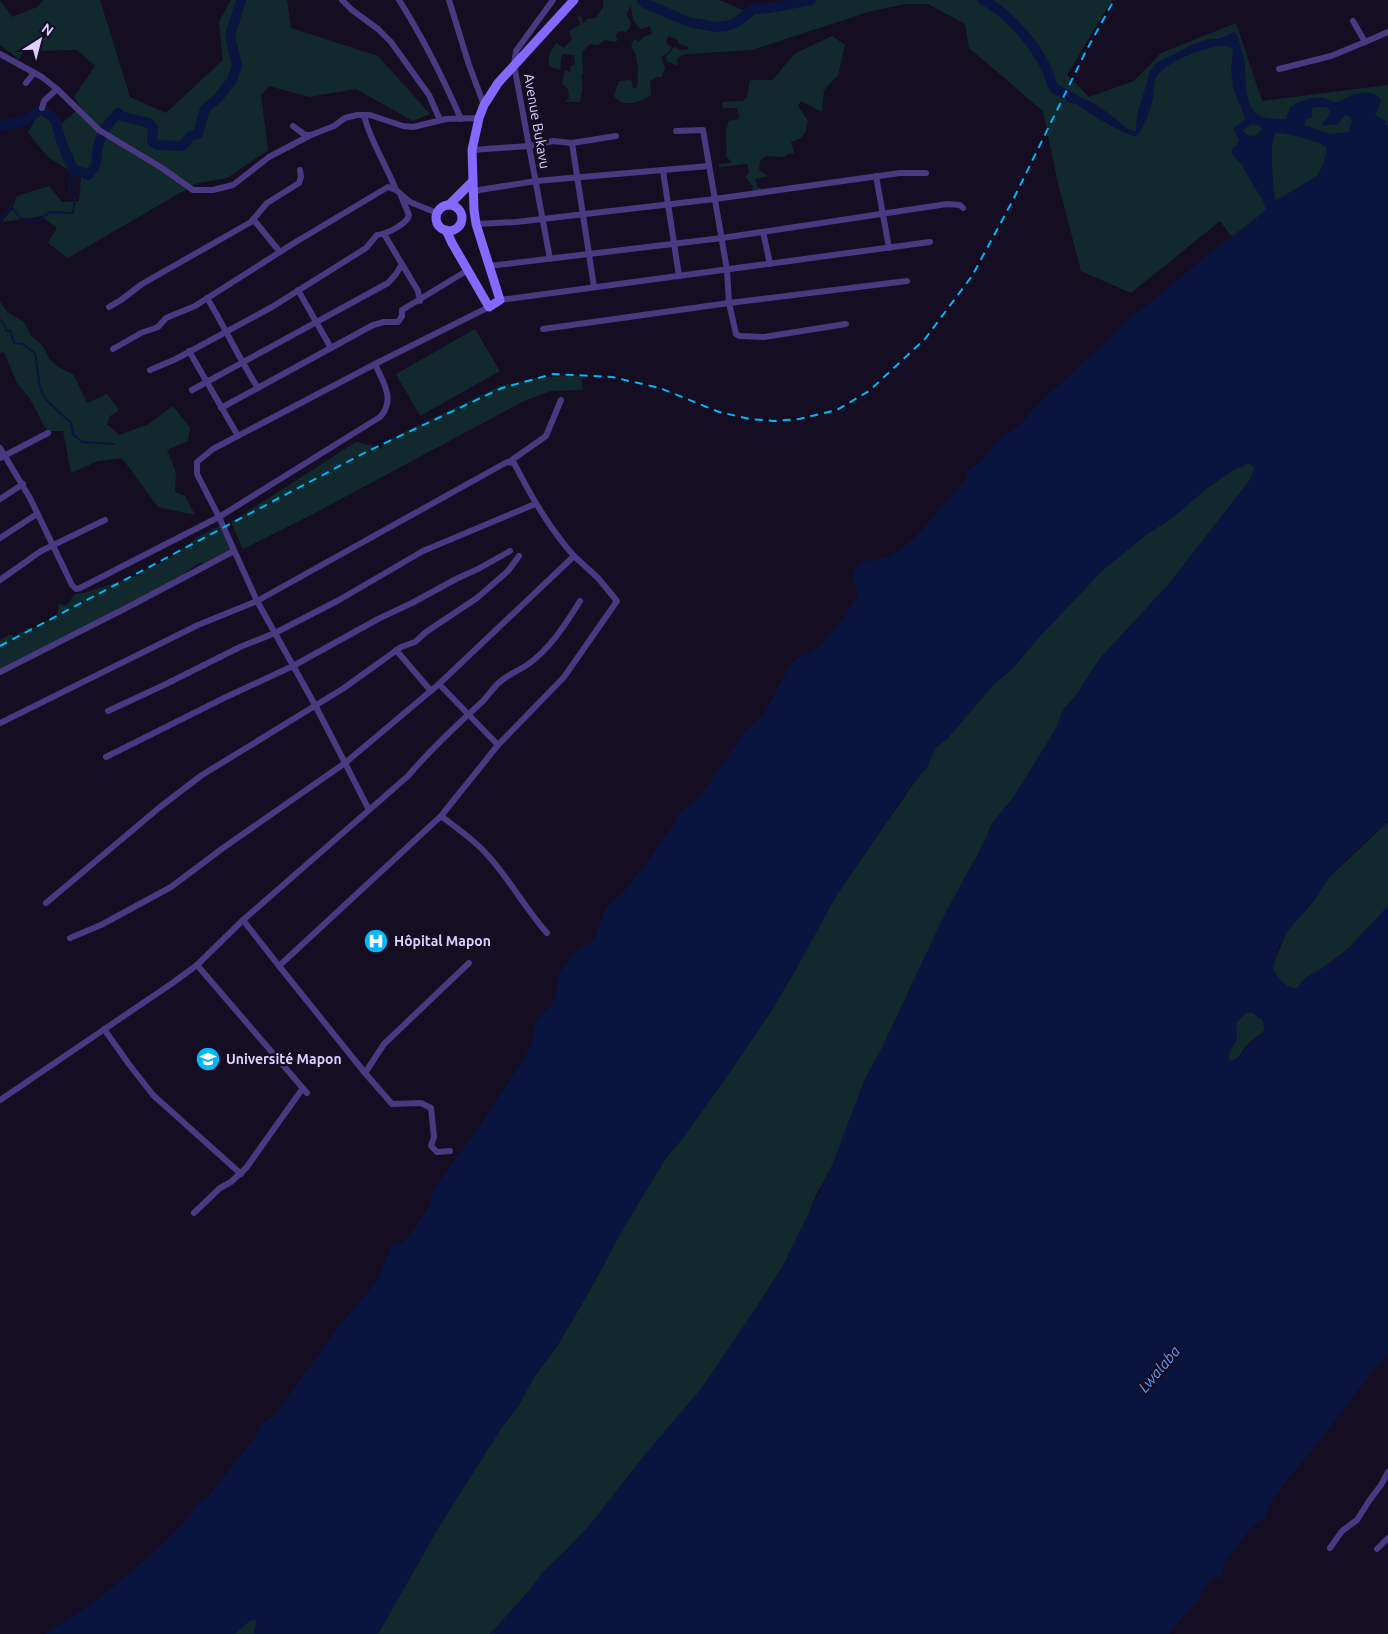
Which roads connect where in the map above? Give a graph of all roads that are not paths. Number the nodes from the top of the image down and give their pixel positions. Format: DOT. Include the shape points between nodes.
graph roads {
  1 [pos="342,0"];
  2 [pos="399,0"];
  3 [pos="449,0"];
  4 [pos="553,0"];
  5 [pos="574,0"];
  6 [pos="1353,22"];
  7 [pos="1388,32"];
  8 [pos="1365,42"];
  9 [pos="0,54"];
  10 [pos="514,65"];
  11 [pos="1279,69"];
  12 [pos="34,73"];
  13 [pos="26,83"];
  14 [pos="57,89"];
  15 [pos="484,105"];
  16 [pos="42,108"];
  17 [pos="364,115"];
  18 [pos="479,118"];
  19 [pos="461,119"];
  20 [pos="440,120"];
  21 [pos="293,126"];
  22 [pos="676,131"];
  23 [pos="311,135"];
  24 [pos="616,136"];
  25 [pos="572,143"];
  26 [pos="529,146"];
  27 [pos="472,150"];
  28 [pos="709,166"];
  29 [pos="300,170"];
  30 [pos="663,171"];
  31 [pos="926,173"];
  32 [pos="876,176"];
  33 [pos="577,178"];
  34 [pos="536,181"];
  35 [pos="472,182"];
  36 [pos="398,192"];
  37 [pos="472,198"];
  38 [pos="715,200"];
  39 [pos="449,205"];
  40 [pos="668,205"];
  41 [pos="963,208"];
  42 [pos="437,213"];
  43 [pos="583,214"];
  44 [pos="883,214"];
  45 [pos="253,219"];
  46 [pos="461,219"];
  47 [pos="543,219"];
  48 [pos="476,224"];
  49 [pos="446,230"];
  50 [pos="763,232"];
  51 [pos="384,234"];
  52 [pos="722,238"];
  53 [pos="930,242"];
  54 [pos="674,244"];
  55 [pos="889,248"];
  56 [pos="280,252"];
  57 [pos="589,254"];
  58 [pos="550,258"];
  59 [pos="402,264"];
  60 [pos="770,264"];
  61 [pos="489,266"];
  62 [pos="468,270"];
  63 [pos="727,270"];
  64 [pos="679,276"];
  65 [pos="907,281"];
  66 [pos="594,288"];
  67 [pos="298,290"];
  68 [pos="207,298"];
  69 [pos="500,300"];
  70 [pos="420,301"];
  71 [pos="729,303"];
  72 [pos="488,306"];
  73 [pos="109,307"];
  74 [pos="317,322"];
  75 [pos="846,324"];
  76 [pos="543,329"];
  77 [pos="227,330"];
  78 [pos="331,348"];
  79 [pos="113,349"];
  80 [pos="188,351"];
  81 [pos="242,363"];
  82 [pos="374,364"];
  83 [pos="150,370"];
  84 [pos="207,382"];
  85 [pos="258,388"];
  86 [pos="192,390"];
  87 [pos="562,400"];
  88 [pos="221,408"];
  89 [pos="48,433"];
  90 [pos="238,436"];
  91 [pos="0,448"];
  92 [pos="2,456"];
  93 [pos="509,462"];
  94 [pos="23,484"];
  95 [pos="0,499"];
  96 [pos="535,504"];
  97 [pos="37,514"];
  98 [pos="219,517"];
  99 [pos="105,520"];
  100 [pos="0,538"];
  101 [pos="52,545"];
  102 [pos="234,551"];
  103 [pos="510,551"];
  104 [pos="519,556"];
  105 [pos="574,556"];
  106 [pos="0,580"];
  107 [pos="257,601"];
  108 [pos="580,601"];
  109 [pos="275,633"];
  110 [pos="396,650"];
  111 [pos="294,666"];
  112 [pos="0,672"];
  113 [pos="439,684"];
  114 [pos="431,691"];
  115 [pos="315,705"];
  116 [pos="108,711"];
  117 [pos="468,714"];
  118 [pos="0,723"];
  119 [pos="498,745"];
  120 [pos="106,757"];
  121 [pos="345,763"];
  122 [pos="368,810"];
  123 [pos="441,816"];
  124 [pos="46,903"];
  125 [pos="244,920"];
  126 [pos="547,933"];
  127 [pos="70,938"];
  128 [pos="469,963"];
  129 [pos="197,965"];
  130 [pos="279,966"];
  131 [pos="104,1028"];
  132 [pos="365,1073"];
  133 [pos="0,1100"];
  134 [pos="450,1151"];
  135 [pos="241,1174"];
  136 [pos="194,1213"];
  137 [pos="1388,1472"];
  138 [pos="1388,1538"];
  139 [pos="1330,1548"];
  140 [pos="1377,1549"];
  1 -- 20 [label="street" via="391,42 429,95"];
  2 -- 19 [label="street" via="442,75"];
  3 -- 15 [label="street"];
  4 -- 10 [label="street, Avenue Bukavu" via="516,51"];
  5 -- 10 [label="street"];
  6 -- 8 [label="street"];
  7 -- 8 [label="street"];
  8 -- 11 [label="street" via="1331,56"];
  9 -- 12 [label="street"];
  10 -- 15 [label="street"];
  10 -- 26 [label="street, Avenue Bukavu"];
  12 -- 13 [label="street"];
  12 -- 14 [label="street"];
  14 -- 16 [label="street" via="44,101"];
  14 -- 23 [label="street" via="107,136 193,190 233,185 269,157"];
  15 -- 18 [label="street"];
  17 -- 20 [label="street" via="413,127"];
  17 -- 23 [label="street" via="346,117"];
  17 -- 36 [label="street"];
  18 -- 19 [label="street"];
  18 -- 27 [label="street"];
  19 -- 20 [label="street"];
  21 -- 23 [label="street" via="305,135"];
  22 -- 28 [label="street" via="703,130"];
  24 -- 25 [label="street"];
  25 -- 26 [label="street" via="553,141"];
  25 -- 33 [label="street"];
  26 -- 27 [label="street"];
  26 -- 34 [label="street, Avenue Bukavu"];
  27 -- 35 [label="street"];
  28 -- 30 [label="street"];
  28 -- 38 [label="street"];
  29 -- 45 [label="street" via="302,177 299,183 267,203"];
  30 -- 33 [label="street"];
  30 -- 40 [label="street"];
  31 -- 32 [label="street"];
  32 -- 38 [label="street"];
  32 -- 44 [label="street"];
  33 -- 34 [label="street"];
  33 -- 43 [label="street"];
  34 -- 37 [label="street" via="479,190"];
  34 -- 47 [label="street, Avenue Bukavu"];
  35 -- 37 [label="street"];
  35 -- 39 [label="street"];
  36 -- 42 [label="street" via="410,202"];
  36 -- 51 [label="street" via="409,218"];
  36 -- 56 [label="street" via="388,187"];
  37 -- 46 [label="street"];
  37 -- 48 [label="street"];
  38 -- 40 [label="street"];
  38 -- 52 [label="street"];
  39 -- 42 [label="street"];
  39 -- 46 [label="street" via="457,208"];
  40 -- 43 [label="street"];
  40 -- 54 [label="street"];
  41 -- 44 [label="street" via="946,204"];
  42 -- 49 [label="street" via="438,224"];
  43 -- 47 [label="street"];
  43 -- 57 [label="street"];
  44 -- 50 [label="street"];
  44 -- 55 [label="street"];
  45 -- 56 [label="street"];
  45 -- 73 [label="street"];
  46 -- 48 [label="street"];
  46 -- 49 [label="street" via="455,229"];
  47 -- 48 [label="street"];
  47 -- 58 [label="street, Avenue Bukavu"];
  48 -- 61 [label="street"];
  49 -- 62 [label="street"];
  50 -- 52 [label="street"];
  50 -- 60 [label="street"];
  51 -- 59 [label="street"];
  51 -- 67 [label="street" via="377,234 366,248"];
  52 -- 54 [label="street"];
  52 -- 63 [label="street"];
  53 -- 55 [label="street"];
  54 -- 57 [label="street"];
  54 -- 64 [label="street"];
  55 -- 60 [label="street"];
  56 -- 68 [label="street"];
  57 -- 58 [label="street"];
  57 -- 66 [label="street"];
  58 -- 61 [label="street"];
  59 -- 70 [label="street" via="418,291"];
  59 -- 74 [label="street" via="388,283"];
  60 -- 63 [label="street"];
  61 -- 69 [label="street"];
  62 -- 70 [label="street"];
  62 -- 72 [label="street"];
  63 -- 64 [label="street"];
  63 -- 71 [label="street"];
  64 -- 66 [label="street"];
  65 -- 71 [label="street"];
  66 -- 69 [label="street"];
  67 -- 74 [label="street"];
  67 -- 77 [label="street"];
  68 -- 77 [label="street"];
  68 -- 79 [label="street"];
  69 -- 72 [label="street"];
  70 -- 78 [label="street" via="402,310 398,322 374,324"];
  71 -- 75 [label="street" via="739,336 764,337"];
  71 -- 76 [label="street"];
  72 -- 82 [label="street"];
  74 -- 78 [label="street"];
  74 -- 81 [label="street"];
  77 -- 80 [label="street"];
  77 -- 81 [label="street"];
  78 -- 85 [label="street"];
  80 -- 83 [label="street"];
  80 -- 84 [label="street"];
  81 -- 84 [label="street"];
  81 -- 85 [label="street"];
  82 -- 90 [label="street"];
  82 -- 98 [label="street" via="387,391 388,404 380,417"];
  84 -- 86 [label="street"];
  84 -- 88 [label="street"];
  85 -- 88 [label="street"];
  87 -- 93 [label="street" via="546,436"];
  88 -- 90 [label="street"];
  89 -- 92 [label="street"];
  90 -- 98 [label="street" via="196,462 197,474"];
  91 -- 92 [label="street"];
  92 -- 94 [label="street"];
  93 -- 96 [label="street" via="514,463"];
  93 -- 107 [label="street"];
  94 -- 95 [label="street"];
  94 -- 97 [label="street"];
  96 -- 105 [label="street"];
  96 -- 109 [label="street" via="423,551"];
  97 -- 100 [label="street"];
  97 -- 101 [label="street"];
  98 -- 101 [label="street" via="76,589"];
  98 -- 102 [label="street"];
  99 -- 101 [label="street"];
  101 -- 106 [label="street"];
  102 -- 107 [label="street"];
  102 -- 112 [label="street"];
  103 -- 111 [label="street"];
  104 -- 110 [label="street" via="508,571 477,598 415,642"];
  105 -- 113 [label="street"];
  105 -- 119 [label="street" via="617,601 564,677"];
  107 -- 109 [label="street"];
  107 -- 118 [label="street" via="198,625"];
  108 -- 117 [label="street" via="568,621 539,655 500,681"];
  109 -- 111 [label="street"];
  109 -- 116 [label="street"];
  110 -- 114 [label="street"];
  110 -- 115 [label="street"];
  111 -- 115 [label="street"];
  111 -- 120 [label="street"];
  113 -- 114 [label="street"];
  113 -- 117 [label="street"];
  114 -- 121 [label="street"];
  115 -- 121 [label="street"];
  115 -- 124 [label="street" via="202,775"];
  117 -- 119 [label="street"];
  117 -- 122 [label="street" via="408,776"];
  119 -- 123 [label="street"];
  121 -- 122 [label="street"];
  121 -- 127 [label="street" via="170,887 102,925"];
  122 -- 125 [label="street"];
  123 -- 126 [label="street" via="491,859"];
  123 -- 130 [label="street"];
  125 -- 129 [label="street"];
  125 -- 130 [label="street"];
  128 -- 132 [label="street" via="384,1044"];
  129 -- 131 [label="street"];
  129 -- 135 [label="street" via="305,1090"];
  130 -- 132 [label="street"];
  131 -- 133 [label="street"];
  131 -- 135 [label="street" via="153,1095"];
  132 -- 134 [label="street" via="392,1104 421,1103 431,1108 434,1137 431,1146 437,1152"];
  135 -- 136 [label="street" via="220,1188"];
  137 -- 139 [label="street" via="1357,1520 1342,1531"];
  138 -- 140 [label="street"];
}
